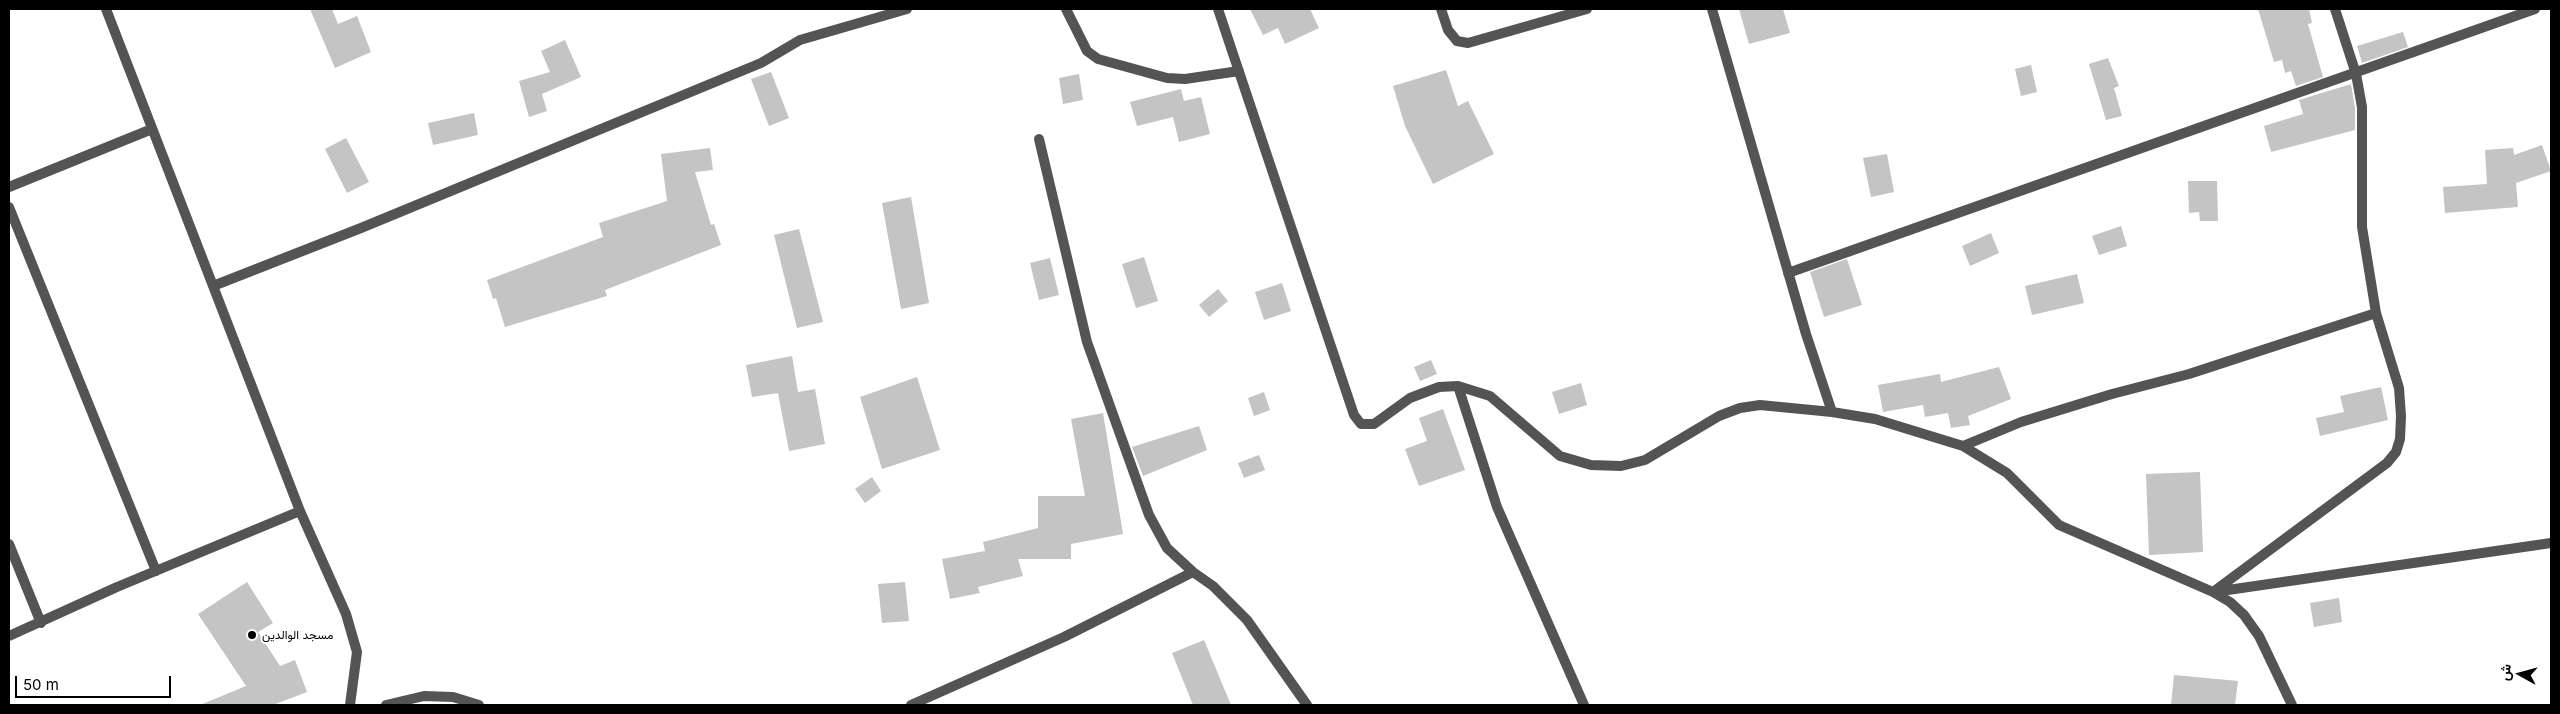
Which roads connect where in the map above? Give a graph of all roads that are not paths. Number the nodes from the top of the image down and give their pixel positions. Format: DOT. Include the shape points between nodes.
graph roads {
  1 [pos="106,9"];
  2 [pos="907,9"];
  3 [pos="1066,9"];
  4 [pos="1218,9"];
  5 [pos="1441,9"];
  6 [pos="1587,9"];
  7 [pos="1712,9"];
  8 [pos="2334,9"];
  9 [pos="2536,9"];
  10 [pos="1239,71"];
  11 [pos="2356,74"];
  12 [pos="152,129"];
  13 [pos="1039,139"];
  14 [pos="9,187"];
  15 [pos="9,207"];
  16 [pos="1788,272"];
  17 [pos="213,286"];
  18 [pos="2376,313"];
  19 [pos="1458,386"];
  20 [pos="1832,412"];
  21 [pos="1963,446"];
  22 [pos="300,511"];
  23 [pos="2551,543"];
  24 [pos="9,544"];
  25 [pos="156,571"];
  26 [pos="1193,572"];
  27 [pos="2213,592"];
  28 [pos="41,623"];
  29 [pos="9,636"];
  30 [pos="350,705"];
  31 [pos="386,705"];
  32 [pos="479,705"];
  33 [pos="911,705"];
  34 [pos="1307,705"];
  35 [pos="1584,705"];
  36 [pos="2292,705"];
  1 -- 12 [label="street"];
  2 -- 17 [label="street" via="800,40 761,63"];
  3 -- 10 [label="street" via="1087,51 1098,59 1167,78 1185,79"];
  4 -- 10 [label="street"];
  5 -- 6 [label="street" via="1448,30 1457,41 1468,43"];
  7 -- 16 [label="street"];
  8 -- 11 [label="street"];
  9 -- 11 [label="street"];
  10 -- 19 [label="street" via="1354,415 1361,424 1374,424 1410,398 1438,387"];
  11 -- 16 [label="street"];
  11 -- 18 [label="street" via="2362,107 2362,227"];
  12 -- 14 [label="street"];
  12 -- 17 [label="street"];
  13 -- 26 [label="street" via="1086,342 1116,429 1149,515 1167,548"];
  15 -- 25 [label="street"];
  16 -- 20 [label="street"];
  17 -- 22 [label="street"];
  18 -- 21 [label="street" via="2188,374 2021,422"];
  18 -- 27 [label="street" via="2399,388 2401,416 2396,452 2386,463"];
  19 -- 20 [label="street" via="1490,396 1521,426 1560,456 1591,465 1621,466 1645,460 1719,416 1740,408 1760,405"];
  19 -- 35 [label="street" via="1497,507"];
  20 -- 21 [label="street" via="1875,419"];
  21 -- 27 [label="street" via="2007,473 2059,525"];
  22 -- 25 [label="street"];
  22 -- 30 [label="street" via="346,614 357,652"];
  23 -- 27 [label="street"];
  24 -- 28 [label="street"];
  25 -- 28 [label="street"];
  26 -- 33 [label="street" via="1064,637"];
  26 -- 34 [label="street" via="1213,586 1247,620"];
  27 -- 36 [label="street" via="2244,615"];
  28 -- 29 [label="street"];
  31 -- 32 [label="street" via="424,696 453,697"];
}
